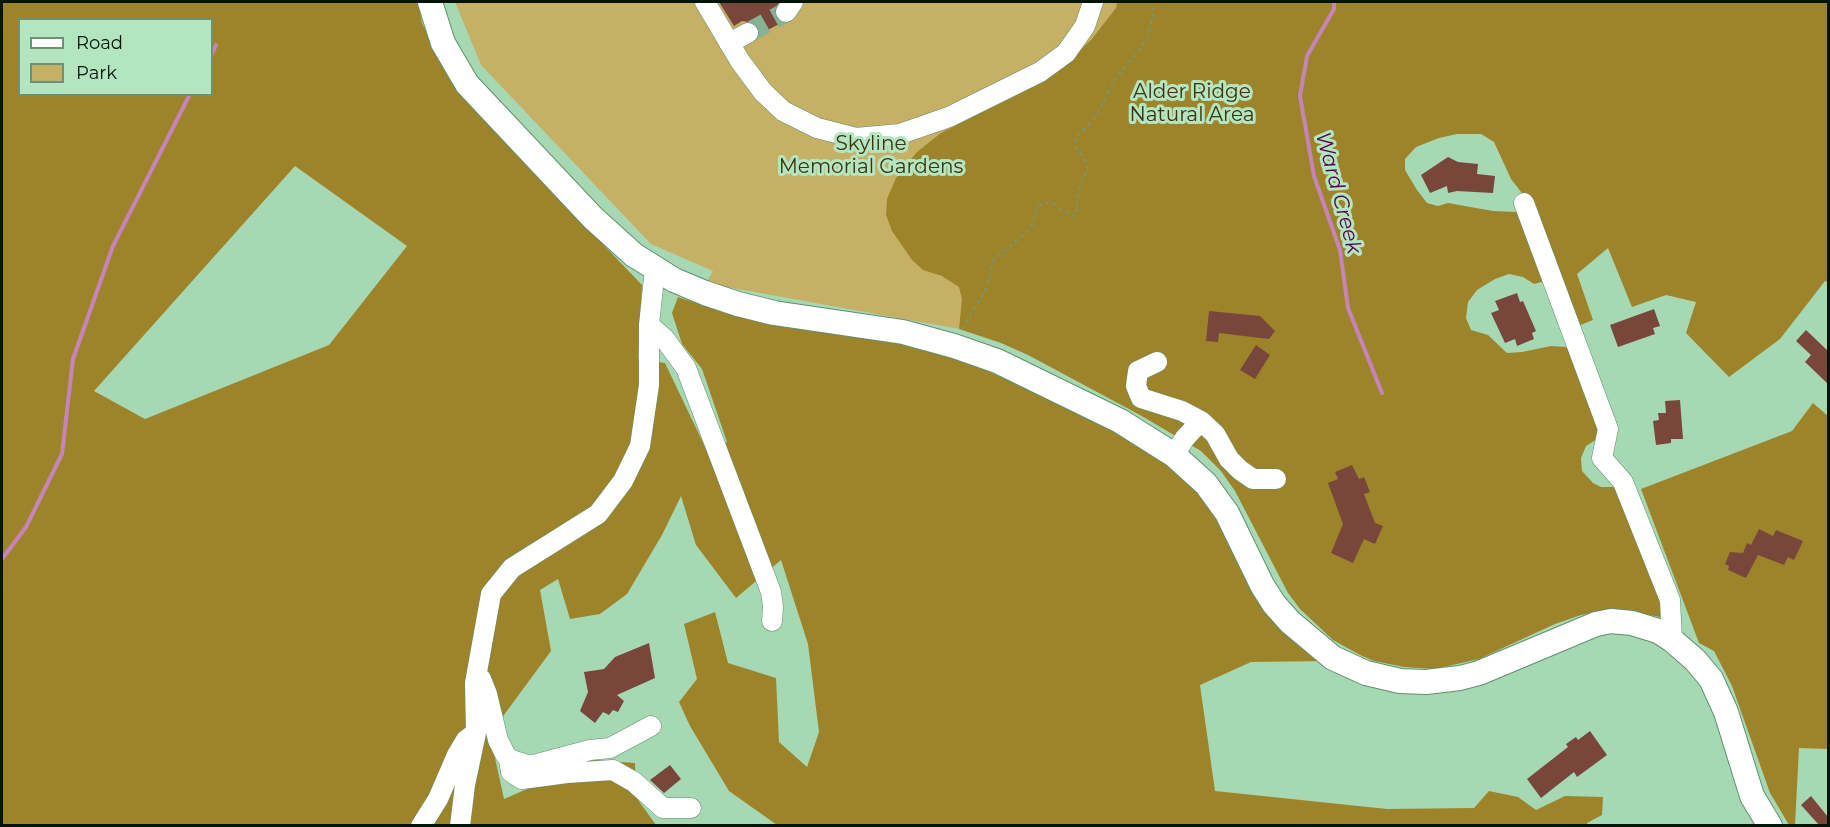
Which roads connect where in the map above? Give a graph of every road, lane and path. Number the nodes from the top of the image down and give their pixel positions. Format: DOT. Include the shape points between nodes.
graph roads {
  1 [pos="430,2"];
  2 [pos="705,2"];
  3 [pos="1093,2"];
  4 [pos="1152,2"];
  5 [pos="748,33"];
  6 [pos="729,43"];
  7 [pos="1524,203"];
  8 [pos="655,268"];
  9 [pos="649,325"];
  10 [pos="954,346"];
  11 [pos="1157,362"];
  12 [pos="1201,421"];
  13 [pos="1174,455"];
  14 [pos="1276,479"];
  15 [pos="772,621"];
  16 [pos="1672,640"];
  17 [pos="477,672"];
  18 [pos="651,726"];
  19 [pos="476,733"];
  20 [pos="509,759"];
  21 [pos="691,808"];
  22 [pos="421,825"];
  23 [pos="460,825"];
  24 [pos="1770,825"];
  1 -- 8 [label="main road" via="442,43 483,103 615,239"];
  2 -- 6 [label="street"];
  3 -- 6 [label="street" via="1085,26 1066,53 1040,72 950,117 900,134 856,138 817,128 783,111 763,92"];
  4 -- 10 [label="path" via="1148,34 1138,52 1116,78 1097,115 1076,138 1076,148 1087,167 1078,192 1076,215 1050,202 1039,206 1031,228 993,261 987,288"];
  5 -- 6 [label="street"];
  7 -- 16 [label="street" via="1608,429 1602,458 1623,482 1670,600"];
  8 -- 9 [label="street"];
  8 -- 10 [label="main road" via="674,280 738,304 903,332"];
  9 -- 15 [label="street" via="686,368 771,591"];
  9 -- 17 [label="street" via="649,385 640,446 623,481 598,513 512,568 492,594"];
  10 -- 13 [label="main road" via="1037,379 1120,421"];
  11 -- 12 [label="street" via="1138,371 1136,386 1141,398"];
  12 -- 13 [label="street"];
  12 -- 14 [label="street" via="1240,470 1253,479"];
  13 -- 16 [label="main road" via="1206,484 1227,513 1274,604 1333,658 1366,673 1400,681 1460,678 1611,621 1647,627"];
  16 -- 24 [label="main road" via="1711,679 1752,796"];
  17 -- 19 [label="street"];
  17 -- 20 [label="street" via="487,694 498,740"];
  18 -- 20 [label="street" via="610,748 530,766"];
  19 -- 22 [label="street" via="457,755 438,800"];
  19 -- 23 [label="street"];
  20 -- 21 [label="street" via="511,772 522,779 613,770 634,782 663,808"];
}
